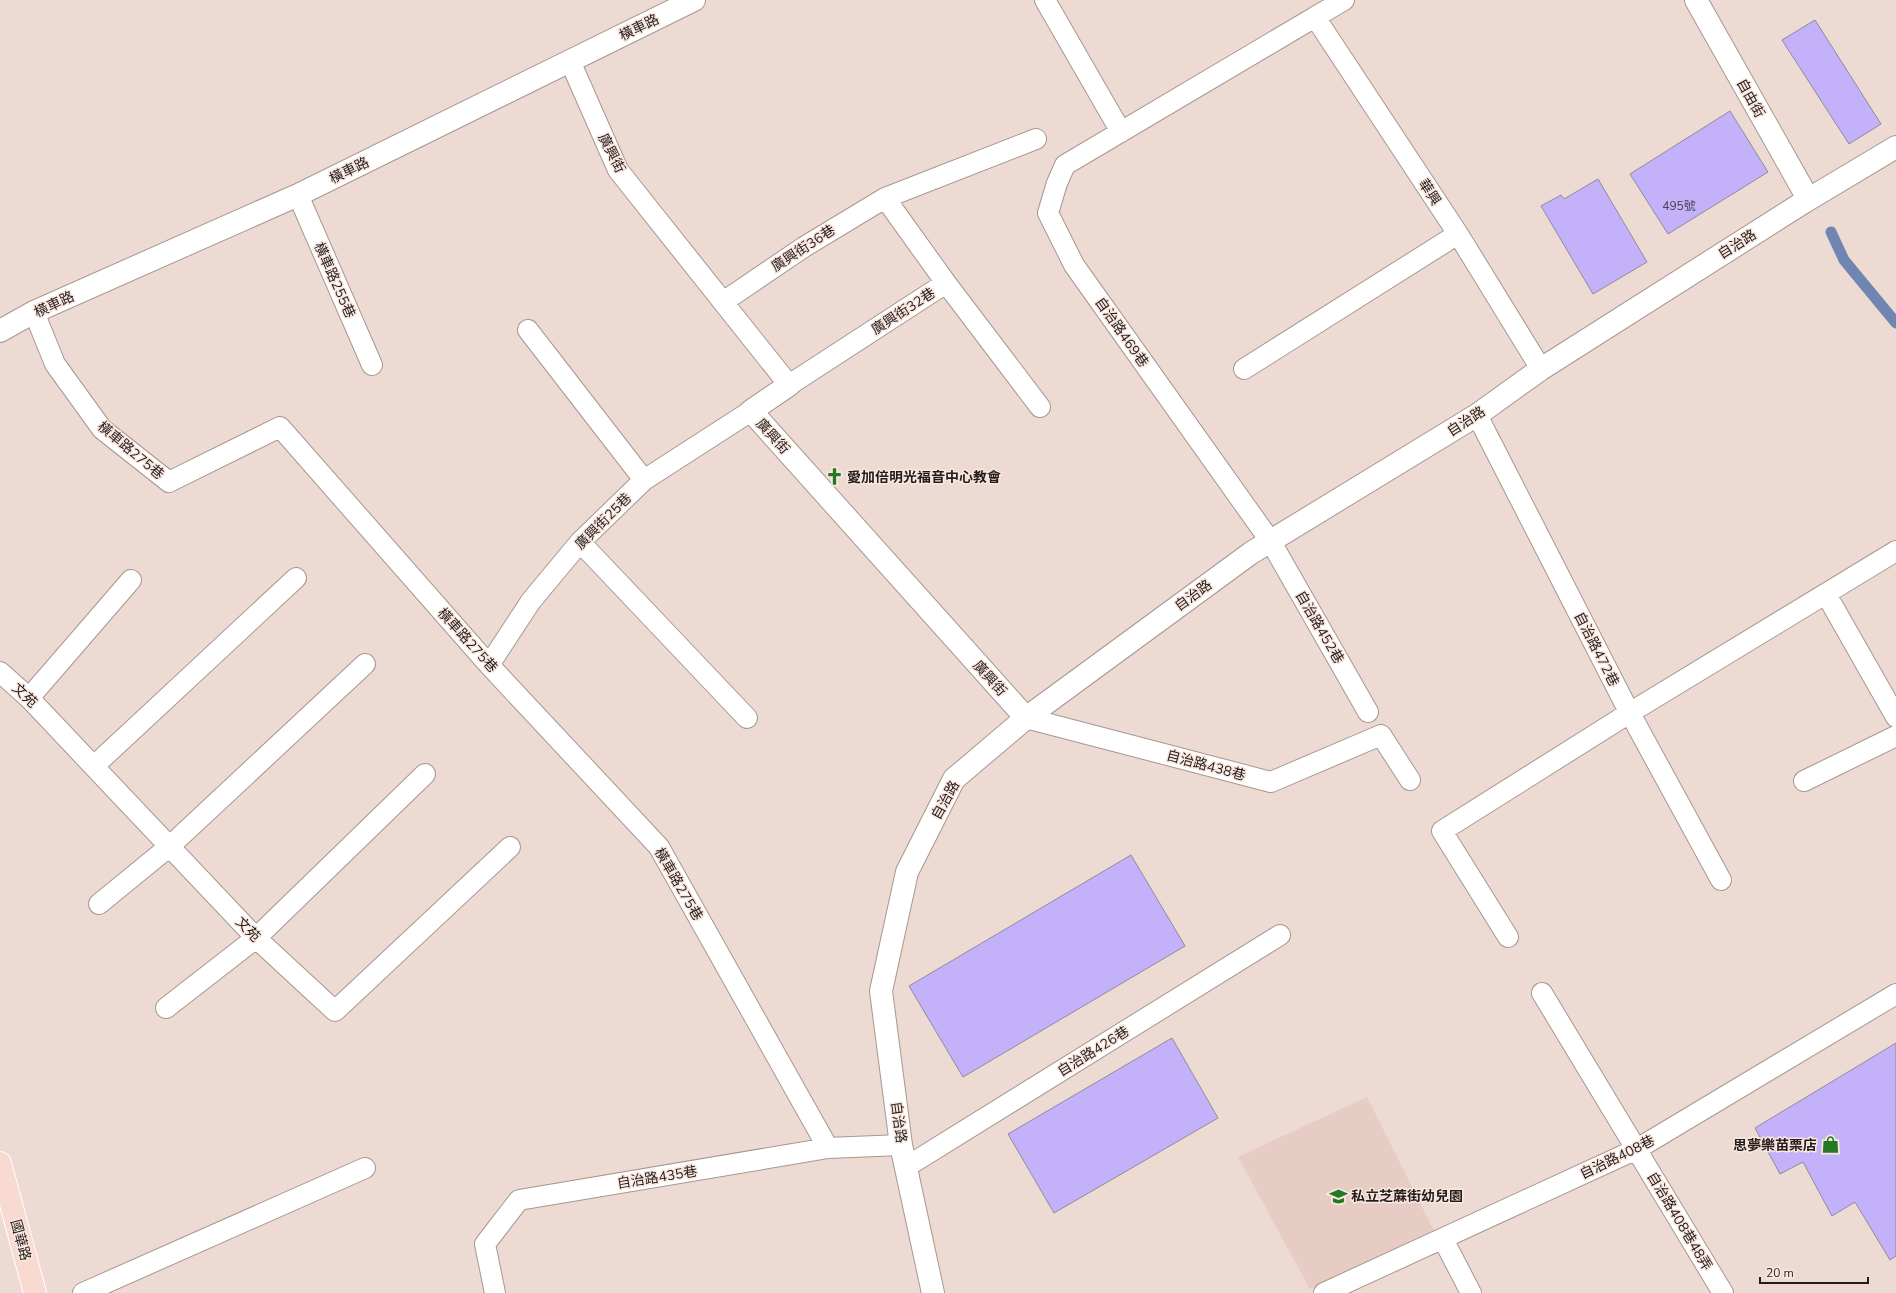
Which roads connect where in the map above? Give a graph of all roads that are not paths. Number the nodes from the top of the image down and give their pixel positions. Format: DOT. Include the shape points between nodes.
graph roads {
  1 [pos="694,0"];
  2 [pos="1045,0"];
  3 [pos="1344,0"];
  4 [pos="1696,0"];
  5 [pos="1315,17"];
  6 [pos="570,61"];
  7 [pos="1121,132"];
  8 [pos="1036,139"];
  9 [pos="1896,147"];
  10 [pos="298,195"];
  11 [pos="885,198"];
  12 [pos="1805,198"];
  13 [pos="1458,234"];
  14 [pos="946,283"];
  15 [pos="723,302"];
  16 [pos="34,312"];
  17 [pos="528,330"];
  18 [pos="0,331"];
  19 [pos="372,365"];
  20 [pos="1244,369"];
  21 [pos="1542,369"];
  22 [pos="789,385"];
  23 [pos="1040,407"];
  24 [pos="751,411"];
  25 [pos="1477,415"];
  26 [pos="644,480"];
  27 [pos="580,542"];
  28 [pos="1271,542"];
  29 [pos="1896,550"];
  30 [pos="296,578"];
  31 [pos="131,580"];
  32 [pos="1826,594"];
  33 [pos="365,664"];
  34 [pos="489,665"];
  35 [pos="0,672"];
  36 [pos="29,698"];
  37 [pos="1368,712"];
  38 [pos="1631,712"];
  39 [pos="1896,717"];
  40 [pos="748,718"];
  41 [pos="1026,718"];
  42 [pos="1896,736"];
  43 [pos="94,766"];
  44 [pos="425,774"];
  45 [pos="1410,780"];
  46 [pos="1804,781"];
  47 [pos="170,846"];
  48 [pos="510,847"];
  49 [pos="1721,880"];
  50 [pos="99,904"];
  51 [pos="1280,935"];
  52 [pos="1508,937"];
  53 [pos="256,938"];
  54 [pos="1542,993"];
  55 [pos="1896,994"];
  56 [pos="166,1008"];
  57 [pos="901,1144"];
  58 [pos="828,1148"];
  59 [pos="1637,1149"];
  60 [pos="0,1163"];
  61 [pos="906,1167"];
  62 [pos="365,1168"];
  63 [pos="1443,1239"];
  64 [pos="35,1293"];
  65 [pos="83,1293"];
  66 [pos="495,1293"];
  67 [pos="933,1293"];
  68 [pos="1324,1293"];
  69 [pos="1471,1293"];
  70 [pos="1723,1293"];
  1 -- 6 [label="street, 橫車路"];
  2 -- 7 [label="lane"];
  3 -- 5 [label="lane"];
  4 -- 12 [label="street, 自由街"];
  5 -- 7 [label="lane"];
  5 -- 13 [label="lane, 華興"];
  6 -- 10 [label="street, 橫車路"];
  6 -- 15 [label="lane, 廣興街" via="618,170"];
  7 -- 28 [label="lane, 自治路469巷" via="1065,165 1048,213 1074,265"];
  8 -- 11 [label="lane, 廣興街36巷"];
  9 -- 12 [label="street, 自治路"];
  10 -- 16 [label="street, 橫車路"];
  10 -- 19 [label="lane, 橫車路255巷"];
  11 -- 14 [label="lane"];
  11 -- 15 [label="lane, 廣興街36巷" via="804,247"];
  12 -- 21 [label="street, 自治路"];
  13 -- 20 [label="lane"];
  13 -- 21 [label="lane, 華興"];
  14 -- 22 [label="lane, 廣興街32巷"];
  14 -- 23 [label="lane, 廣興街32巷"];
  15 -- 22 [label="lane, 廣興街"];
  16 -- 18 [label="street, 橫車路"];
  16 -- 34 [label="lane, 橫車路275巷" via="54,364 102,429 169,482 280,428"];
  17 -- 26 [label="lane"];
  21 -- 25 [label="street, 自治路"];
  22 -- 24 [label="street, 廣興街"];
  24 -- 26 [label="lane, 廣興街25巷"];
  24 -- 41 [label="street, 廣興街"];
  25 -- 28 [label="street, 自治路"];
  25 -- 38 [label="lane, 自治路472巷" via="1622,699"];
  26 -- 27 [label="lane, 廣興街25巷"];
  27 -- 34 [label="lane, 廣興街25巷" via="531,601"];
  27 -- 40 [label="lane"];
  28 -- 37 [label="lane, 自治路452巷"];
  28 -- 41 [label="street, 自治路" via="1251,553"];
  29 -- 32 [label="lane"];
  30 -- 43 [label="lane"];
  31 -- 36 [label="lane"];
  32 -- 38 [label="lane"];
  32 -- 39 [label="lane"];
  33 -- 47 [label="lane"];
  34 -- 58 [label="lane, 橫車路275巷" via="659,847"];
  35 -- 36 [label="lane, 文苑"];
  36 -- 43 [label="lane, 文苑"];
  38 -- 49 [label="lane, 自治路472巷"];
  38 -- 52 [label="lane" via="1442,831"];
  41 -- 45 [label="lane, 自治路438巷" via="1271,782 1381,735"];
  41 -- 57 [label="street, 自治路" via="954,779 907,872 881,991"];
  42 -- 46 [label="lane"];
  43 -- 47 [label="lane, 文苑"];
  44 -- 53 [label="lane"];
  47 -- 50 [label="lane"];
  47 -- 53 [label="lane, 文苑"];
  48 -- 53 [label="lane, 文苑" via="335,1011"];
  51 -- 61 [label="lane, 自治路426巷"];
  53 -- 56 [label="lane"];
  54 -- 59 [label="lane, 自治路408巷48弄"];
  55 -- 59 [label="lane, 自治路408巷"];
  57 -- 58 [label="lane, 自治路435巷"];
  57 -- 61 [label="street, 自治路"];
  58 -- 66 [label="lane, 自治路435巷" via="519,1200 485,1244"];
  59 -- 63 [label="lane, 自治路408巷"];
  59 -- 70 [label="lane, 自治路408巷48弄"];
  60 -- 64 [label="main road, 國華路"];
  61 -- 67 [label="street, 自治路"];
  62 -- 65 [label="lane"];
  63 -- 68 [label="lane, 自治路408巷"];
  63 -- 69 [label="lane"];
}
